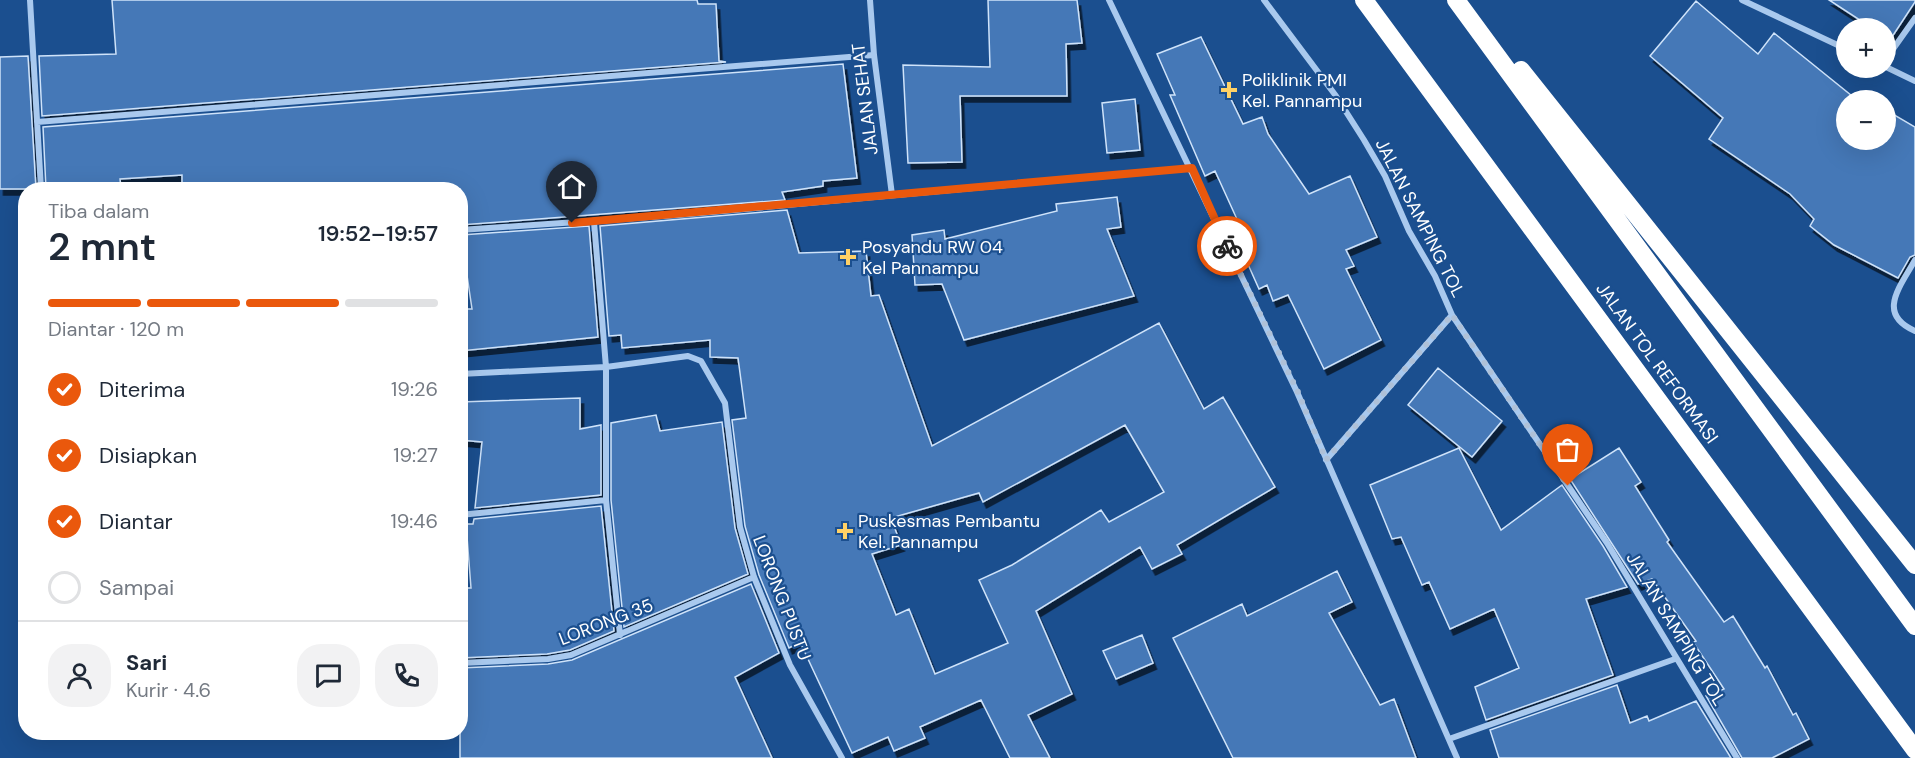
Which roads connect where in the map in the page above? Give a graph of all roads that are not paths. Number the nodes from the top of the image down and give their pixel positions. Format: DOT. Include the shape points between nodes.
graph roads {
  1 [pos="30,0"];
  2 [pos="870,0"];
  3 [pos="1109,0"];
  4 [pos="1264,0"];
  5 [pos="1364,0"];
  6 [pos="1456,0"];
  7 [pos="1466,0"];
  8 [pos="1742,0"];
  9 [pos="1915,18"];
  10 [pos="1836,44"];
  11 [pos="1896,45"];
  12 [pos="874,55"];
  13 [pos="1896,72"];
  14 [pos="1915,81"];
  15 [pos="37,122"];
  16 [pos="1192,168"];
  17 [pos="41,182"];
  18 [pos="892,195"];
  19 [pos="594,222"];
  20 [pos="468,230"];
  21 [pos="1915,260"];
  22 [pos="1452,315"];
  23 [pos="1915,331"];
  24 [pos="606,367"];
  25 [pos="468,374"];
  26 [pos="1326,460"];
  27 [pos="606,500"];
  28 [pos="468,514"];
  29 [pos="1915,565"];
  30 [pos="754,577"];
  31 [pos="1915,626"];
  32 [pos="620,635"];
  33 [pos="1675,659"];
  34 [pos="468,663"];
  35 [pos="1449,739"];
  36 [pos="1915,750"];
  37 [pos="842,758"];
  38 [pos="1457,758"];
  39 [pos="1737,758"];
  1 -- 15 [label="street"];
  2 -- 12 [label="street, JALAN SEHAT"];
  3 -- 16 [label="street"];
  4 -- 22 [label="street, JALAN SAMPING TOL" via="1369,149"];
  5 -- 36 [label="highway, JALAN TOL REFORMASI"];
  6 -- 31 [label="highway"];
  7 -- 29 [label="highway"];
  8 -- 10 [label="street"];
  9 -- 11 [label="street"];
  12 -- 15 [label="street"];
  12 -- 18 [label="street, JALAN SEHAT"];
  13 -- 14 [label="street"];
  15 -- 17 [label="street"];
  16 -- 18 [label="street"];
  16 -- 26 [label="street"];
  18 -- 19 [label="street"];
  19 -- 20 [label="street"];
  19 -- 24 [label="street"];
  21 -- 23 [label="street" via="1893,303 1893,313 1898,321"];
  22 -- 26 [label="street"];
  22 -- 33 [label="street, JALAN SAMPING TOL" via="1607,543"];
  24 -- 25 [label="street, LORONG PUSTU"];
  24 -- 27 [label="street"];
  24 -- 30 [label="street, LORONG PUSTU" via="688,356 707,368 725,403 740,527"];
  26 -- 35 [label="street"];
  27 -- 28 [label="street"];
  27 -- 32 [label="street"];
  30 -- 32 [label="street, LORONG 35"];
  30 -- 37 [label="street, LORONG PUSTU" via="790,664"];
  32 -- 34 [label="street, LORONG 35" via="571,655"];
  33 -- 35 [label="street"];
  33 -- 39 [label="street, JALAN SAMPING TOL"];
  35 -- 38 [label="street"];
}
